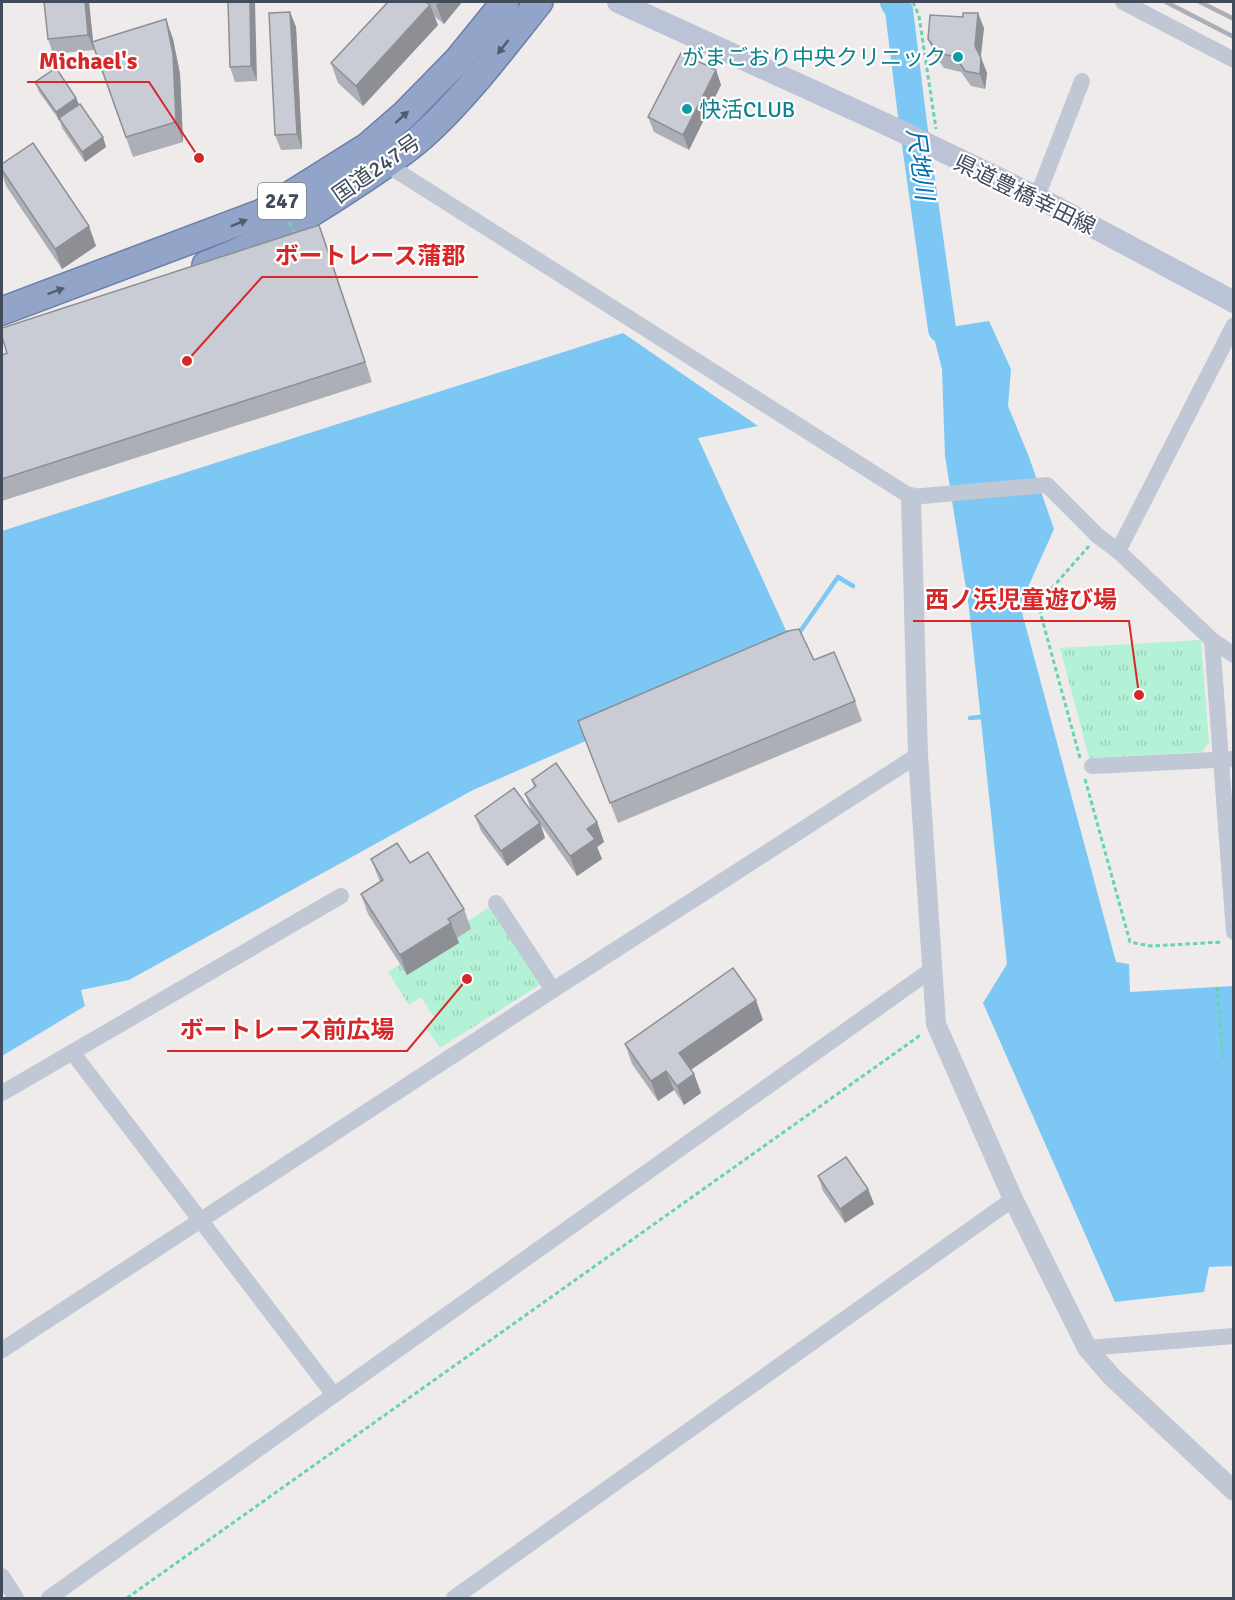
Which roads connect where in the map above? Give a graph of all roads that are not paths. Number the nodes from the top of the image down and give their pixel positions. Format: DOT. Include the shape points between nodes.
graph roads {
  1 [pos="505,2"];
  2 [pos="539,2"];
  3 [pos="618,2"];
  4 [pos="1130,3"];
  5 [pos="1233,60"];
  6 [pos="1082,81"];
  7 [pos="386,164"];
  8 [pos="1037,197"];
  9 [pos="180,274"];
  10 [pos="1233,302"];
  11 [pos="2,311"];
  12 [pos="1233,325"];
  13 [pos="911,498"];
  14 [pos="1118,551"];
  15 [pos="1212,640"];
  16 [pos="1233,655"];
  17 [pos="918,755"];
  18 [pos="1227,760"];
  19 [pos="1092,766"];
  20 [pos="341,896"];
  21 [pos="496,903"];
  22 [pos="1233,932"];
  23 [pos="931,970"];
  24 [pos="553,990"];
  25 [pos="72,1052"];
  26 [pos="2,1093"];
  27 [pos="1013,1199"];
  28 [pos="201,1218"];
  29 [pos="1233,1336"];
  30 [pos="1087,1348"];
  31 [pos="2,1350"];
  32 [pos="334,1395"];
  33 [pos="1233,1491"];
  34 [pos="2,1576"];
  35 [pos="16,1599"];
  36 [pos="49,1599"];
  37 [pos="454,1599"];
  11 -- 1 [label="highway, 国道247号 / 247, one-way" via="213,233 272,207 367,147 405,114 458,60"];
  2 -- 7 [label="highway, 国道247号 / 247, one-way" via="480,76 428,131"];
  3 -- 8 [label="main road, 県道豊橋幸田線"];
  4 -- 5 [label="street"];
  6 -- 8 [label="street"];
  7 -- 9 [label="highway, 国道247号 / 247" via="273,234"];
  7 -- 13 [label="street"];
  8 -- 10 [label="main road, 県道豊橋幸田線"];
  12 -- 14 [label="street"];
  13 -- 14 [label="street" via="1047,485"];
  13 -- 17 [label="street"];
  14 -- 15 [label="street"];
  15 -- 16 [label="street"];
  15 -- 18 [label="street"];
  17 -- 23 [label="street"];
  17 -- 24 [label="street"];
  18 -- 19 [label="street"];
  18 -- 22 [label="street"];
  20 -- 25 [label="street"];
  21 -- 24 [label="street"];
  23 -- 27 [label="street" via="936,1024"];
  23 -- 32 [label="street"];
  24 -- 28 [label="street"];
  25 -- 26 [label="street"];
  25 -- 28 [label="street"];
  27 -- 30 [label="street"];
  27 -- 37 [label="street"];
  28 -- 31 [label="street"];
  28 -- 32 [label="street"];
  29 -- 30 [label="street"];
  30 -- 33 [label="street" via="1112,1377"];
  32 -- 36 [label="street"];
  34 -- 35 [label="street"];
}
